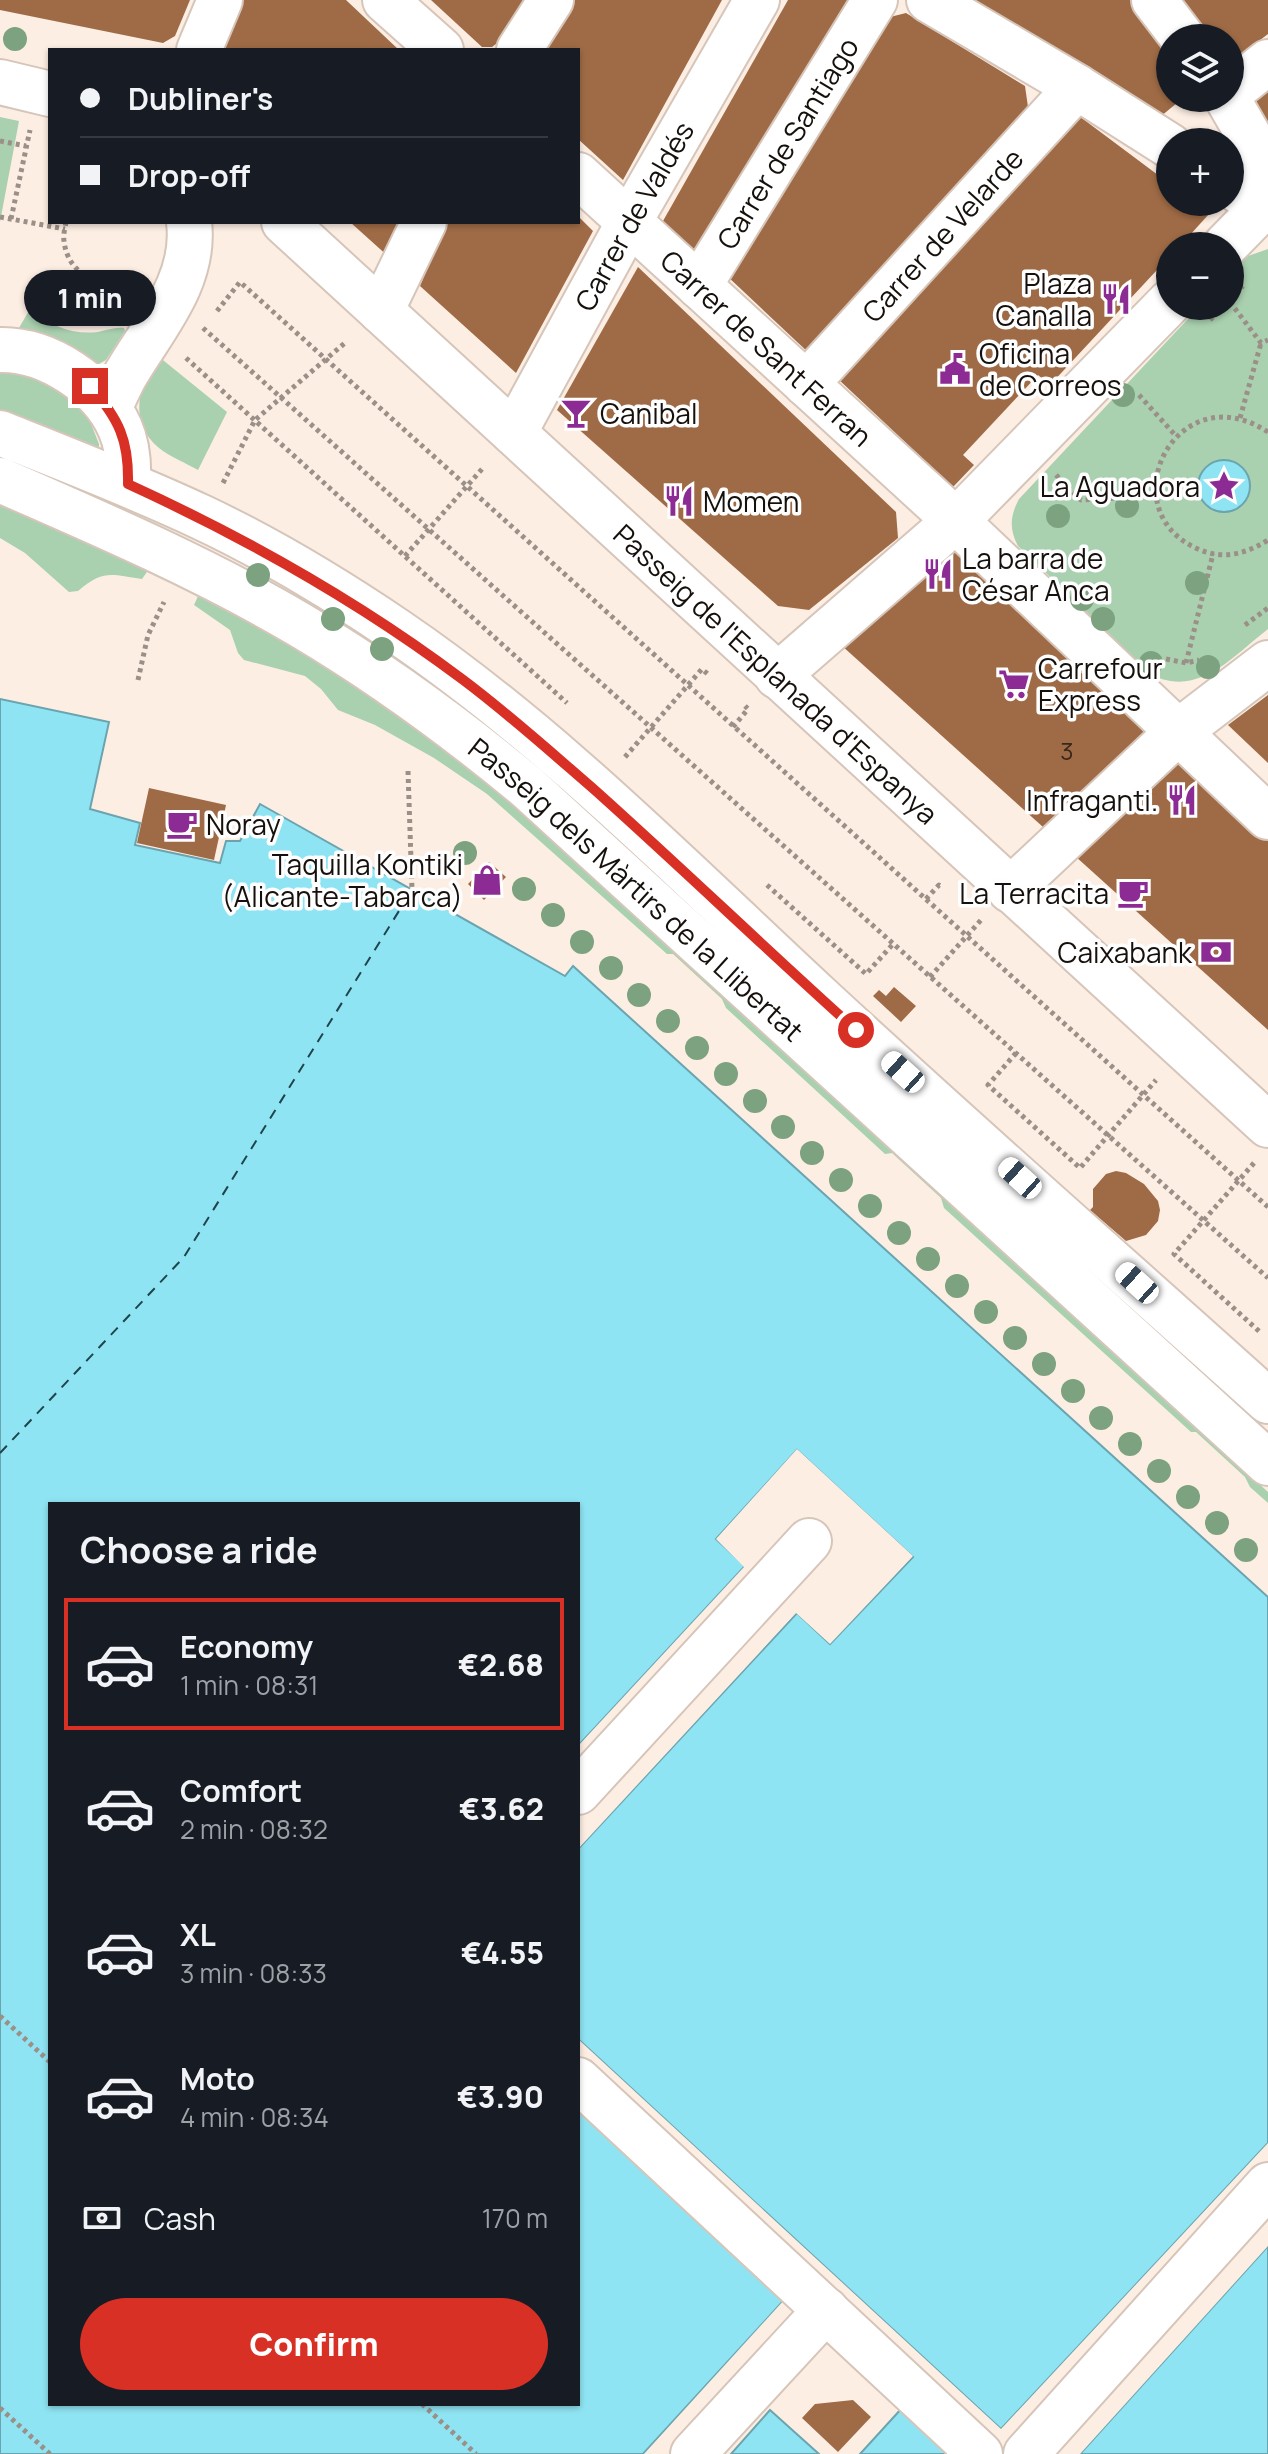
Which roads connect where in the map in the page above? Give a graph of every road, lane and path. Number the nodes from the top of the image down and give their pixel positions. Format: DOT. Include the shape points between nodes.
graph roads {
  1 [pos="220,0"];
  2 [pos="385,0"];
  3 [pos="551,0"];
  4 [pos="757,0"];
  5 [pos="875,0"];
  6 [pos="929,0"];
  7 [pos="1154,0"];
  8 [pos="1172,24"];
  9 [pos="200,48"];
  10 [pos="439,48"];
  11 [pos="520,48"];
  12 [pos="1268,62"];
  13 [pos="1244,81"];
  14 [pos="0,82"];
  15 [pos="1077,87"];
  16 [pos="40,108"];
  17 [pos="1231,112"];
  18 [pos="1156,137"];
  19 [pos="0,141"];
  20 [pos="26,146"];
  21 [pos="580,177"];
  22 [pos="1257,193"];
  23 [pos="0,217"];
  24 [pos="11,219"];
  25 [pos="629,222"];
  26 [pos="48,224"];
  27 [pos="189,224"];
  28 [pos="286,224"];
  29 [pos="423,224"];
  30 [pos="66,226"];
  31 [pos="1233,232"];
  32 [pos="141,272"];
  33 [pos="240,282"];
  34 [pos="699,286"];
  35 [pos="381,311"];
  36 [pos="1156,316"];
  37 [pos="195,320"];
  38 [pos="1244,320"];
  39 [pos="1268,340"];
  40 [pos="346,342"];
  41 [pos="1261,343"];
  42 [pos="0,350"];
  43 [pos="182,354"];
  44 [pos="325,360"];
  45 [pos="806,384"];
  46 [pos="1138,395"];
  47 [pos="281,397"];
  48 [pos="109,408"];
  49 [pos="1240,418"];
  50 [pos="255,420"];
  51 [pos="1268,432"];
  52 [pos="0,433"];
  53 [pos="514,433"];
  54 [pos="1176,436"];
  55 [pos="483,468"];
  56 [pos="1058,477"];
  57 [pos="0,480"];
  58 [pos="128,484"];
  59 [pos="221,487"];
  60 [pos="467,487"];
  61 [pos="1157,496"];
  62 [pos="429,529"];
  63 [pos="947,529"];
  64 [pos="1268,540"];
  65 [pos="1213,554"];
  66 [pos="405,556"];
  67 [pos="165,600"];
  68 [pos="1186,663"];
  69 [pos="1268,663"];
  70 [pos="702,669"];
  71 [pos="777,676"];
  72 [pos="138,680"];
  73 [pos="688,685"];
  74 [pos="568,704"];
  75 [pos="748,709"];
  76 [pos="651,727"];
  77 [pos="733,727"];
  78 [pos="1178,732"];
  79 [pos="614,746"];
  80 [pos="625,757"];
  81 [pos="637,767"];
  82 [pos="408,771"];
  83 [pos="1268,817"];
  84 [pos="763,881"];
  85 [pos="939,885"];
  86 [pos="412,890"];
  87 [pos="1010,890"];
  88 [pos="926,899"];
  89 [pos="980,922"];
  90 [pos="967,936"];
  91 [pos="893,944"];
  92 [pos="930,977"];
  93 [pos="1016,1053"];
  94 [pos="1156,1081"];
  95 [pos="1143,1095"];
  96 [pos="1268,1125"];
  97 [pos="1109,1136"];
  98 [pos="1250,1167"];
  99 [pos="1238,1180"];
  100 [pos="1268,1207"];
  101 [pos="1203,1221"];
  102 [pos="1268,1278"];
  103 [pos="1268,1339"];
  104 [pos="1268,1401"];
  105 [pos="1268,1463"];
  106 [pos="809,1541"];
  107 [pos="580,1790"];
  108 [pos="0,2016"];
  109 [pos="48,2060"];
  110 [pos="580,2082"];
  111 [pos="1268,2185"];
  112 [pos="826,2310"];
  113 [pos="424,2406"];
  114 [pos="0,2408"];
  115 [pos="50,2454"];
  116 [pos="476,2454"];
  117 [pos="693,2454"];
  118 [pos="980,2454"];
  119 [pos="1026,2454"];
  1 -- 9 [label="street"];
  2 -- 10 [label="street"];
  3 -- 11 [label="street"];
  4 -- 25 [label="street, Carrer de Valdés"];
  5 -- 34 [label="street, Carrer de Santiago"];
  6 -- 15 [label="street"];
  7 -- 8 [label="street"];
  12 -- 13 [label="street"];
  14 -- 16 [label="street"];
  15 -- 18 [label="street"];
  15 -- 45 [label="street, Carrer de Velarde"];
  16 -- 20 [label="path"];
  17 -- 22 [label="street"];
  19 -- 20 [label="path"];
  20 -- 24 [label="path"];
  21 -- 25 [label="street, Carrer de Sant Ferran"];
  22 -- 31 [label="street"];
  23 -- 24 [label="path"];
  24 -- 26 [label="path"];
  25 -- 34 [label="street, Carrer de Sant Ferran"];
  25 -- 53 [label="street, Carrer de Valdés"];
  27 -- 48 [label="street" via="185,271 173,300"];
  28 -- 35 [label="street, Passeig de l'Esplanada d'Espanya"];
  29 -- 35 [label="street"];
  30 -- 32 [label="path" via="63,239 69,259 83,275 102,283 123,282"];
  33 -- 44 [label="path"];
  34 -- 45 [label="street, Carrer de Sant Ferran"];
  35 -- 53 [label="street, Passeig de l'Esplanada d'Espanya"];
  36 -- 63 [label="street"];
  37 -- 47 [label="path"];
  38 -- 41 [label="path"];
  39 -- 41 [label="path"];
  40 -- 44 [label="path"];
  41 -- 49 [label="path"];
  42 -- 48 [label="street" via="64,367"];
  43 -- 50 [label="path"];
  44 -- 47 [label="path"];
  44 -- 60 [label="path"];
  45 -- 63 [label="street, Carrer de Sant Ferran"];
  46 -- 54 [label="path"];
  47 -- 50 [label="path"];
  47 -- 62 [label="path"];
  48 -- 58 [label="street" via="129,457"];
  49 -- 51 [label="path"];
  49 -- 54 [label="path" via="1206,419"];
  50 -- 59 [label="path"];
  50 -- 66 [label="path"];
  52 -- 58 [label="street, Passeig dels Màrtirs de la Llibertat"];
  53 -- 71 [label="street, Passeig de l'Esplanada d'Espanya"];
  54 -- 61 [label="path" via="1159,463"];
  55 -- 60 [label="path"];
  56 -- 61 [label="path" via="1081,500"];
  57 -- 105 [label="street, Passeig dels Màrtirs de la Llibertat" via="137,540 299,625 458,730"];
  58 -- 104 [label="street, Passeig dels Màrtirs de la Llibertat" via="312,578 466,681 618,811"];
  60 -- 62 [label="path"];
  60 -- 73 [label="path"];
  61 -- 65 [label="path" via="1173,532"];
  62 -- 66 [label="path"];
  62 -- 76 [label="path"];
  63 -- 71 [label="street"];
  63 -- 78 [label="street, Carrer de Sant Ferran"];
  64 -- 65 [label="path" via="1239,554"];
  65 -- 68 [label="path"];
  66 -- 74 [label="path"];
  67 -- 72 [label="path" via="148,635"];
  69 -- 78 [label="street"];
  70 -- 73 [label="path"];
  71 -- 87 [label="street, Passeig de l'Esplanada d'Espanya"];
  73 -- 76 [label="path"];
  73 -- 77 [label="path"];
  75 -- 77 [label="path"];
  76 -- 80 [label="path"];
  76 -- 91 [label="path"];
  77 -- 88 [label="path"];
  78 -- 83 [label="street"];
  78 -- 87 [label="street"];
  79 -- 80 [label="path"];
  80 -- 81 [label="path"];
  82 -- 86 [label="path"];
  84 -- 91 [label="path" via="866,974"];
  85 -- 88 [label="path"];
  87 -- 96 [label="street, Passeig de l'Esplanada d'Espanya"];
  88 -- 90 [label="path"];
  89 -- 90 [label="path"];
  90 -- 92 [label="path"];
  90 -- 95 [label="path"];
  91 -- 92 [label="path"];
  92 -- 93 [label="path"];
  93 -- 97 [label="path"];
  93 -- 97 [label="path" via="988,1085 1080,1168"];
  94 -- 95 [label="path"];
  95 -- 97 [label="path"];
  95 -- 99 [label="path"];
  97 -- 101 [label="path"];
  98 -- 99 [label="path"];
  99 -- 100 [label="path"];
  99 -- 101 [label="path"];
  101 -- 102 [label="path"];
  101 -- 103 [label="path" via="1174,1254"];
  106 -- 107 [label="street"];
  108 -- 109 [label="path"];
  110 -- 112 [label="street"];
  111 -- 119 [label="street"];
  112 -- 117 [label="street"];
  112 -- 118 [label="street"];
  113 -- 116 [label="path"];
  114 -- 115 [label="path"];
}
